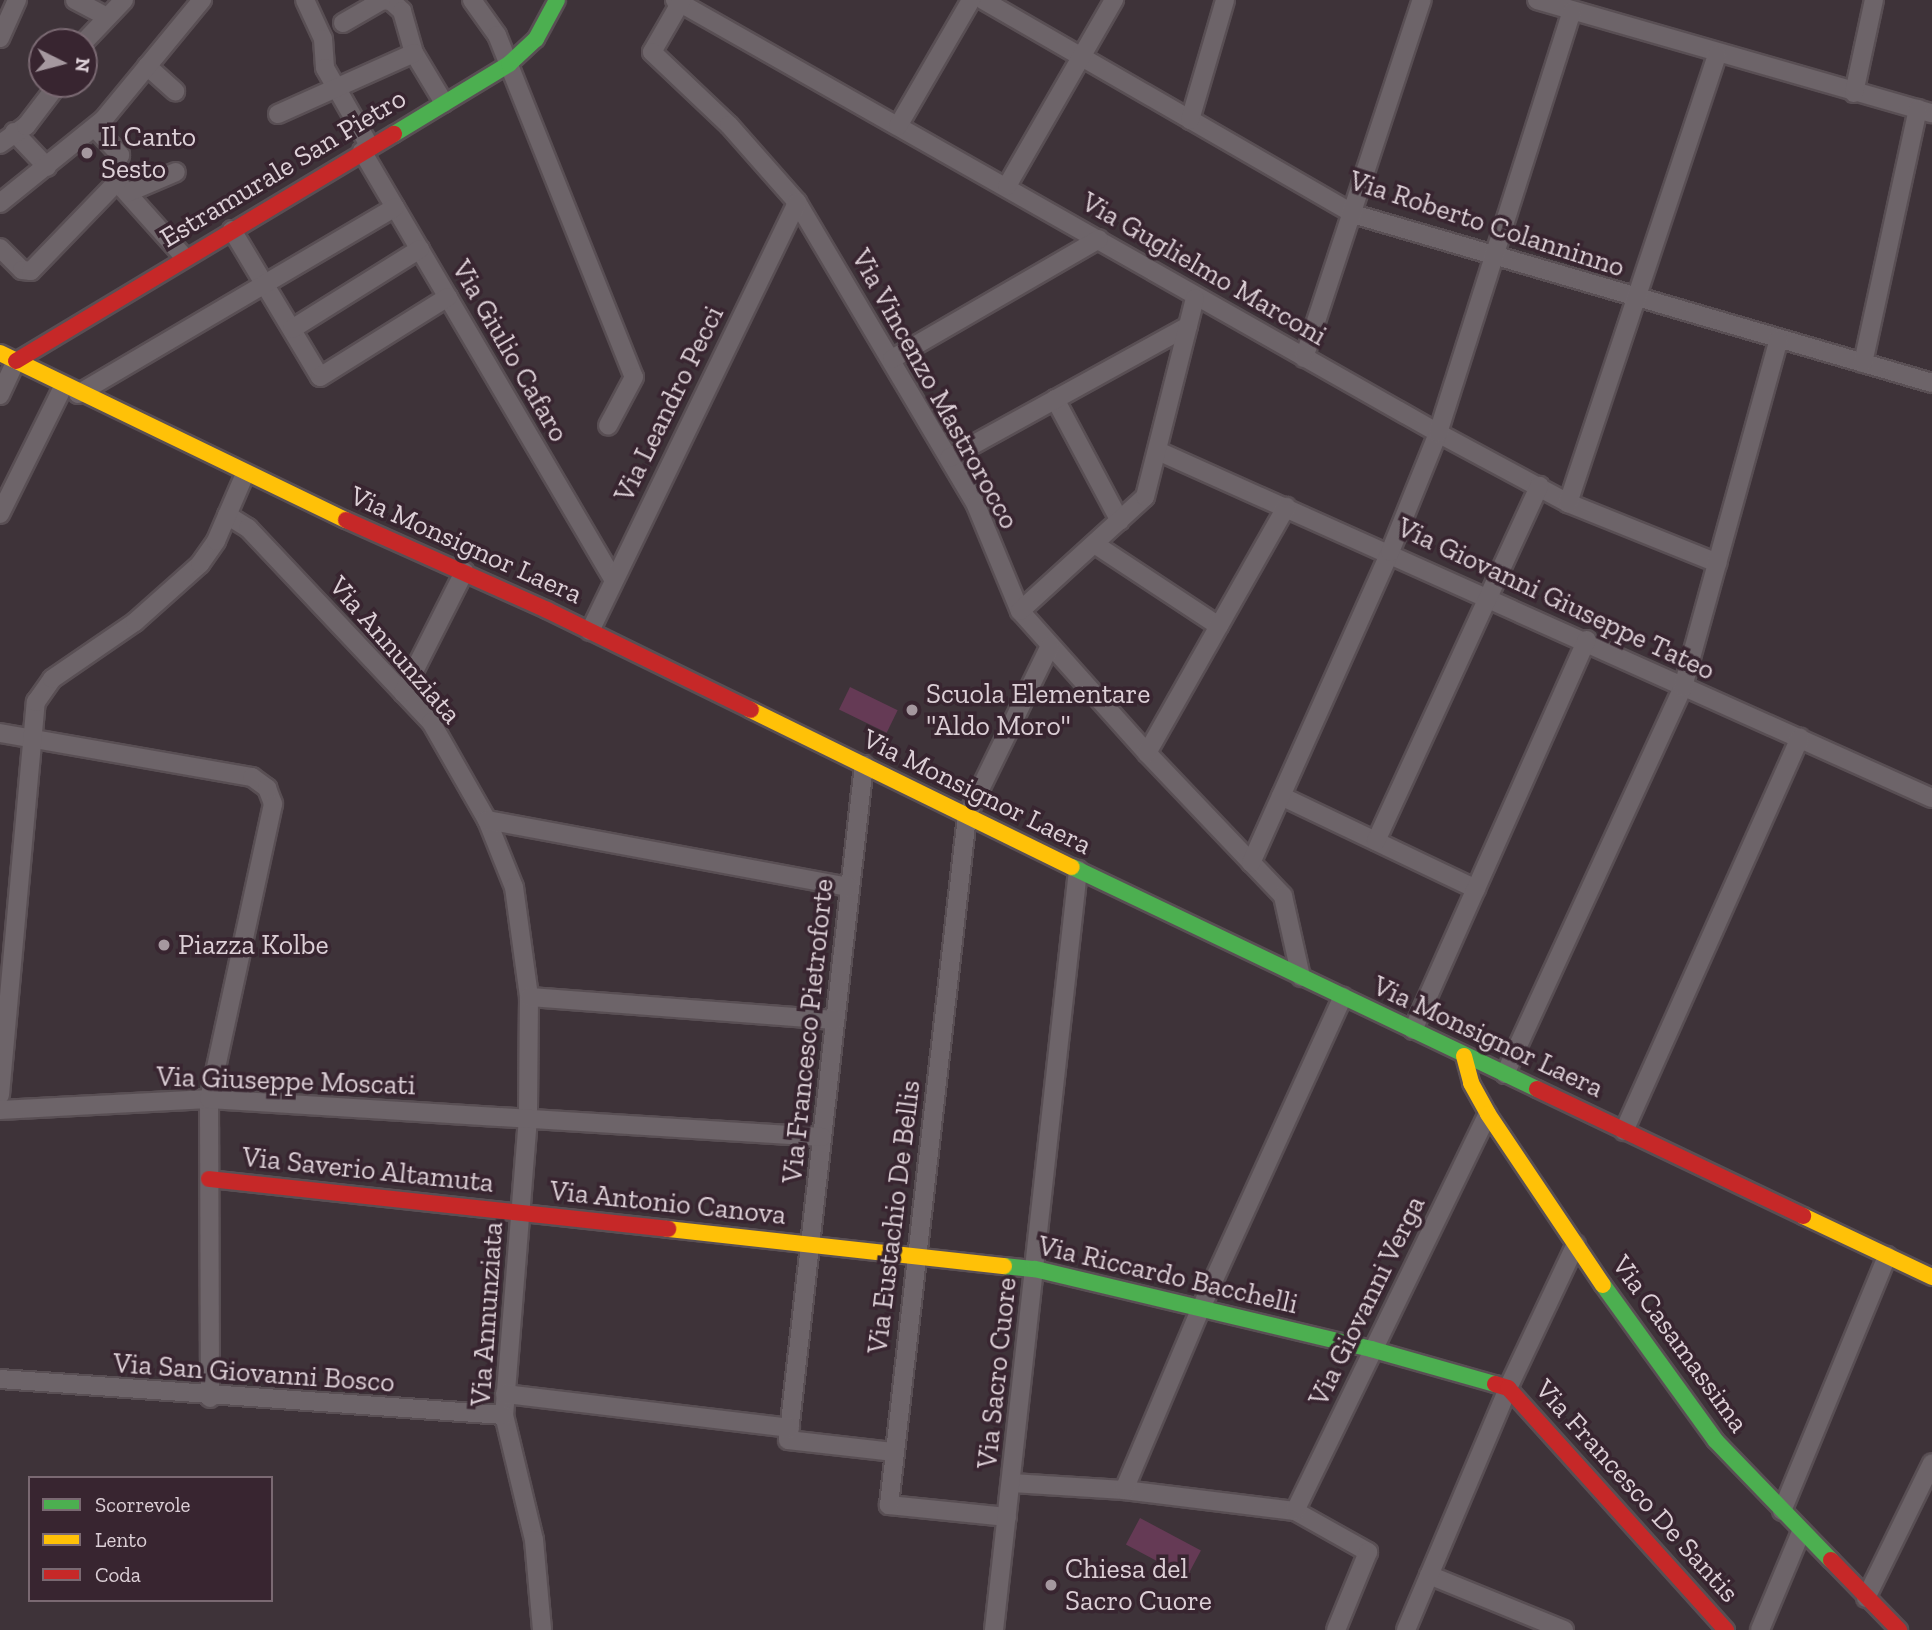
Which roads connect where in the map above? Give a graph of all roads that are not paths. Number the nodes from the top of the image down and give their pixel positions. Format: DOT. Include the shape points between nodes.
graph roads {
  1 [pos="17,0"];
  2 [pos="75,0"];
  3 [pos="124,0"];
  4 [pos="202,0"];
  5 [pos="305,0"];
  6 [pos="557,0"];
  7 [pos="971,0"];
  8 [pos="983,0"];
  9 [pos="1114,0"];
  10 [pos="1225,0"];
  11 [pos="1423,0"];
  12 [pos="1537,0"];
  13 [pos="1874,0"];
  14 [pos="380,1"];
  15 [pos="679,1"];
  16 [pos="476,2"];
  17 [pos="1572,11"];
  18 [pos="107,17"];
  19 [pos="343,23"];
  20 [pos="97,28"];
  21 [pos="0,38"];
  22 [pos="414,53"];
  23 [pos="1717,55"];
  24 [pos="1081,57"];
  25 [pos="509,64"];
  26 [pos="147,66"];
  27 [pos="339,90"];
  28 [pos="175,92"];
  29 [pos="1854,93"];
  30 [pos="47,98"];
  31 [pos="444,103"];
  32 [pos="1925,111"];
  33 [pos="278,114"];
  34 [pos="1190,120"];
  35 [pos="898,126"];
  36 [pos="95,128"];
  37 [pos="7,138"];
  38 [pos="366,149"];
  39 [pos="47,167"];
  40 [pos="176,172"];
  41 [pos="122,187"];
  42 [pos="1007,187"];
  43 [pos="797,202"];
  44 [pos="0,203"];
  45 [pos="395,207"];
  46 [pos="1353,214"];
  47 [pos="232,230"];
  48 [pos="1099,239"];
  49 [pos="0,248"];
  50 [pos="420,249"];
  51 [pos="1492,255"];
  52 [pos="184,257"];
  53 [pos="265,284"];
  54 [pos="448,297"];
  55 [pos="1195,298"];
  56 [pos="1636,299"];
  57 [pos="1188,326"];
  58 [pos="292,329"];
  59 [pos="1779,339"];
  60 [pos="8,357"];
  61 [pos="1304,358"];
  62 [pos="892,359"];
  63 [pos="1863,363"];
  64 [pos="1932,383"];
  65 [pos="70,390"];
  66 [pos="0,395"];
  67 [pos="1055,399"];
  68 [pos="608,426"];
  69 [pos="1437,433"];
  70 [pos="1158,451"];
  71 [pos="949,458"];
  72 [pos="245,474"];
  73 [pos="1539,486"];
  74 [pos="1568,503"];
  75 [pos="1286,507"];
  76 [pos="0,514"];
  77 [pos="227,515"];
  78 [pos="1120,522"];
  79 [pos="1096,545"];
  80 [pos="1390,552"];
  81 [pos="1717,564"];
  82 [pos="464,572"];
  83 [pos="613,578"];
  84 [pos="1487,597"];
  85 [pos="1020,611"];
  86 [pos="1219,626"];
  87 [pos="590,631"];
  88 [pos="1587,640"];
  89 [pos="1050,646"];
  90 [pos="1683,687"];
  91 [pos="403,693"];
  92 [pos="0,733"];
  93 [pos="34,738"];
  94 [pos="1800,738"];
  95 [pos="1147,753"];
  96 [pos="864,765"];
  97 [pos="1281,796"];
  98 [pos="1932,798"];
  99 [pos="967,816"];
  100 [pos="487,820"];
  101 [pos="1376,841"];
  102 [pos="1251,863"];
  103 [pos="1078,870"];
  104 [pos="850,887"];
  105 [pos="1476,889"];
  106 [pos="1301,977"];
  107 [pos="5,993"];
  108 [pos="529,997"];
  109 [pos="1343,997"];
  110 [pos="835,1020"];
  111 [pos="1413,1030"];
  112 [pos="1464,1056"];
  113 [pos="1504,1074"];
  114 [pos="0,1095"];
  115 [pos="209,1099"];
  116 [pos="0,1110"];
  117 [pos="1488,1114"];
  118 [pos="528,1118"];
  119 [pos="1624,1131"];
  120 [pos="822,1137"];
  121 [pos="209,1179"];
  122 [pos="521,1213"];
  123 [pos="1576,1244"];
  124 [pos="810,1245"];
  125 [pos="915,1256"];
  126 [pos="1887,1256"];
  127 [pos="1035,1269"];
  128 [pos="1932,1277"];
  129 [pos="1201,1308"];
  130 [pos="1371,1349"];
  131 [pos="0,1379"];
  132 [pos="1508,1388"];
  133 [pos="505,1394"];
  134 [pos="210,1398"];
  135 [pos="504,1415"];
  136 [pos="790,1427"];
  137 [pos="894,1452"];
  138 [pos="1932,1463"];
  139 [pos="1012,1483"];
  140 [pos="1124,1490"];
  141 [pos="1295,1511"];
  142 [pos="1782,1511"];
  143 [pos="1007,1517"];
  144 [pos="1801,1532"];
  145 [pos="1429,1575"];
  146 [pos="1866,1598"];
  147 [pos="542,1630"];
  148 [pos="994,1630"];
  149 [pos="1336,1630"];
  150 [pos="1406,1630"];
  151 [pos="1564,1630"];
  152 [pos="1726,1630"];
  153 [pos="1760,1630"];
  154 [pos="1899,1630"];
  1 -- 21 [label="street"];
  2 -- 18 [label="street"];
  3 -- 18 [label="street"];
  4 -- 26 [label="street"];
  5 -- 27 [label="street, Via Giulio Cafaro" via="323,39 325,68"];
  6 -- 25 [label="street, Estramurale San Pietro" via="536,39"];
  7 -- 35 [label="street"];
  8 -- 24 [label="street, Via Roberto Colanninno"];
  9 -- 24 [label="street"];
  10 -- 34 [label="street"];
  11 -- 46 [label="street"];
  12 -- 17 [label="street"];
  13 -- 29 [label="street"];
  14 -- 19 [label="street"];
  14 -- 22 [label="street" via="391,1 402,11"];
  15 -- 35 [label="street, Via Guglielmo Marconi"];
  15 -- 43 [label="street, Via Vincenzo Mastrorocco" via="652,51 729,125"];
  16 -- 25 [label="street"];
  17 -- 23 [label="street"];
  17 -- 51 [label="street"];
  18 -- 20 [label="street"];
  22 -- 27 [label="street"];
  22 -- 31 [label="street"];
  23 -- 29 [label="street"];
  23 -- 56 [label="street"];
  24 -- 34 [label="street, Via Roberto Colanninno"];
  24 -- 42 [label="street"];
  25 -- 31 [label="street, Estramurale San Pietro"];
  25 -- 68 [label="street" via="634,377"];
  26 -- 28 [label="street"];
  26 -- 36 [label="street"];
  27 -- 33 [label="street"];
  27 -- 38 [label="street, Via Giulio Cafaro"];
  29 -- 32 [label="street"];
  30 -- 37 [label="street" via="26,126"];
  31 -- 38 [label="street, Estramurale San Pietro"];
  32 -- 63 [label="street"];
  34 -- 46 [label="street, Via Roberto Colanninno"];
  35 -- 42 [label="street, Via Guglielmo Marconi"];
  36 -- 39 [label="street"];
  36 -- 41 [label="street" via="120,155 114,171"];
  37 -- 39 [label="street"];
  38 -- 45 [label="street, Via Giulio Cafaro"];
  38 -- 47 [label="street, Estramurale San Pietro"];
  39 -- 44 [label="street"];
  40 -- 41 [label="street"];
  41 -- 49 [label="street" via="31,271 22,270"];
  41 -- 52 [label="street"];
  42 -- 48 [label="street, Via Guglielmo Marconi"];
  43 -- 62 [label="street, Via Vincenzo Mastrorocco"];
  43 -- 83 [label="street, Via Leandro Pecci"];
  45 -- 50 [label="street, Via Giulio Cafaro"];
  45 -- 53 [label="street"];
  46 -- 51 [label="street, Via Roberto Colanninno"];
  46 -- 61 [label="street"];
  47 -- 52 [label="street, Estramurale San Pietro"];
  47 -- 53 [label="street"];
  48 -- 55 [label="street, Via Guglielmo Marconi"];
  48 -- 62 [label="street"];
  50 -- 54 [label="street, Via Giulio Cafaro"];
  50 -- 58 [label="street"];
  51 -- 56 [label="street, Via Roberto Colanninno"];
  51 -- 69 [label="street"];
  52 -- 60 [label="street, Estramurale San Pietro"];
  53 -- 58 [label="street"];
  53 -- 65 [label="street"];
  54 -- 58 [label="street" via="320,377"];
  54 -- 83 [label="street, Via Giulio Cafaro"];
  55 -- 57 [label="street"];
  55 -- 61 [label="street, Via Guglielmo Marconi"];
  56 -- 59 [label="street, Via Roberto Colanninno"];
  56 -- 74 [label="street"];
  57 -- 67 [label="street"];
  57 -- 70 [label="street"];
  59 -- 63 [label="street, Via Roberto Colanninno"];
  59 -- 81 [label="street"];
  60 -- 65 [label="street, Via Monsignor Laera"];
  60 -- 66 [label="street"];
  61 -- 69 [label="street, Via Guglielmo Marconi"];
  62 -- 71 [label="street, Via Vincenzo Mastrorocco"];
  63 -- 64 [label="street, Via Roberto Colanninno"];
  65 -- 72 [label="street, Via Monsignor Laera"];
  65 -- 76 [label="street"];
  67 -- 71 [label="street"];
  67 -- 78 [label="street"];
  69 -- 73 [label="street, Via Guglielmo Marconi"];
  69 -- 80 [label="street"];
  70 -- 75 [label="street, Via Giovanni Giuseppe Tateo"];
  70 -- 78 [label="street" via="1145,497"];
  71 -- 85 [label="street, Via Vincenzo Mastrorocco" via="976,505"];
  72 -- 77 [label="street"];
  72 -- 82 [label="street, Via Monsignor Laera"];
  73 -- 74 [label="street, Via Guglielmo Marconi"];
  73 -- 84 [label="street"];
  74 -- 81 [label="street, Via Guglielmo Marconi"];
  75 -- 80 [label="street, Via Giovanni Giuseppe Tateo"];
  75 -- 86 [label="street"];
  77 -- 91 [label="street, Via Annunziata" via="248,528"];
  77 -- 93 [label="street" via="216,541 178,586 43,687 36,702"];
  78 -- 79 [label="street"];
  79 -- 85 [label="street"];
  79 -- 86 [label="street"];
  80 -- 84 [label="street, Via Giovanni Giuseppe Tateo"];
  80 -- 97 [label="street"];
  81 -- 90 [label="street"];
  82 -- 87 [label="street, Via Monsignor Laera"];
  82 -- 91 [label="street"];
  83 -- 87 [label="street, Via Leandro Pecci"];
  84 -- 88 [label="street, Via Giovanni Giuseppe Tateo"];
  84 -- 101 [label="street"];
  85 -- 89 [label="street, Via Vincenzo Mastrorocco"];
  86 -- 95 [label="street"];
  87 -- 96 [label="street, Via Monsignor Laera"];
  88 -- 90 [label="street, Via Giovanni Giuseppe Tateo"];
  88 -- 105 [label="street"];
  89 -- 95 [label="street, Via Vincenzo Mastrorocco"];
  89 -- 99 [label="street, Via Eustachio De Bellis"];
  90 -- 94 [label="street, Via Giovanni Giuseppe Tateo"];
  90 -- 113 [label="street"];
  91 -- 100 [label="street, Via Annunziata" via="431,722"];
  92 -- 93 [label="street"];
  93 -- 107 [label="street"];
  93 -- 115 [label="street" via="223,769 252,776 267,788 272,820"];
  94 -- 98 [label="street, Via Giovanni Giuseppe Tateo"];
  94 -- 119 [label="street"];
  95 -- 102 [label="street, Via Vincenzo Mastrorocco"];
  96 -- 99 [label="street, Via Monsignor Laera"];
  96 -- 104 [label="street, Via Francesco Pietroforte"];
  97 -- 101 [label="street"];
  97 -- 102 [label="street"];
  99 -- 103 [label="street, Via Monsignor Laera"];
  99 -- 125 [label="street, Via Eustachio De Bellis"];
  100 -- 104 [label="street"];
  100 -- 108 [label="street, Via Annunziata" via="514,887"];
  101 -- 105 [label="street"];
  102 -- 106 [label="street, Via Vincenzo Mastrorocco" via="1283,896"];
  103 -- 106 [label="street, Via Monsignor Laera"];
  103 -- 127 [label="street, Via Sacro Cuore"];
  104 -- 110 [label="street, Via Francesco Pietroforte"];
  105 -- 111 [label="street"];
  106 -- 109 [label="street, Via Monsignor Laera"];
  107 -- 114 [label="street"];
  108 -- 110 [label="street"];
  108 -- 118 [label="street, Via Annunziata"];
  109 -- 111 [label="street, Via Monsignor Laera"];
  109 -- 129 [label="street"];
  110 -- 120 [label="street, Via Francesco Pietroforte"];
  111 -- 112 [label="street, Via Monsignor Laera"];
  112 -- 113 [label="street, Via Monsignor Laera"];
  112 -- 117 [label="street, Via Casamassima" via="1471,1083"];
  113 -- 119 [label="street, Via Monsignor Laera"];
  115 -- 116 [label="street, Via Giuseppe Moscati"];
  115 -- 118 [label="street, Via Giuseppe Moscati"];
  115 -- 121 [label="street"];
  117 -- 123 [label="street, Via Casamassima"];
  117 -- 130 [label="street, Via Giovanni Verga"];
  118 -- 120 [label="street, Via Giuseppe Moscati"];
  118 -- 122 [label="street, Via Annunziata"];
  119 -- 126 [label="street, Via Monsignor Laera"];
  120 -- 124 [label="street, Via Francesco Pietroforte"];
  121 -- 122 [label="street, Via Saverio Altamuta"];
  121 -- 134 [label="street"];
  122 -- 124 [label="street, Via Antonio Canova"];
  122 -- 133 [label="street, Via Annunziata"];
  123 -- 132 [label="street"];
  123 -- 142 [label="street, Via Casamassima" via="1649,1353 1715,1440"];
  124 -- 125 [label="street, Via Riccardo Bacchelli"];
  124 -- 136 [label="street, Via Francesco Pietroforte"];
  125 -- 127 [label="street, Via Riccardo Bacchelli"];
  125 -- 137 [label="street, Via Eustachio De Bellis"];
  126 -- 128 [label="street, Via Monsignor Laera"];
  126 -- 142 [label="street"];
  127 -- 129 [label="street, Via Riccardo Bacchelli"];
  127 -- 139 [label="street, Via Sacro Cuore"];
  129 -- 130 [label="street, Via Riccardo Bacchelli"];
  129 -- 140 [label="street"];
  130 -- 132 [label="street, Via Riccardo Bacchelli"];
  130 -- 141 [label="street, Via Giovanni Verga"];
  131 -- 134 [label="street, Via San Giovanni Bosco"];
  132 -- 145 [label="street"];
  132 -- 152 [label="street, Via Francesco De Santis"];
  133 -- 135 [label="street, Via Annunziata"];
  133 -- 136 [label="street"];
  134 -- 135 [label="street, Via San Giovanni Bosco"];
  135 -- 147 [label="street, Via Annunziata" via="534,1540"];
  136 -- 137 [label="street" via="788,1440"];
  137 -- 143 [label="street, Via Eustachio De Bellis" via="889,1505"];
  138 -- 146 [label="street"];
  139 -- 140 [label="street"];
  139 -- 143 [label="street, Via Sacro Cuore"];
  140 -- 141 [label="street"];
  141 -- 149 [label="street" via="1368,1552"];
  142 -- 144 [label="street, Via Casamassima"];
  143 -- 148 [label="street, Via Sacro Cuore"];
  144 -- 146 [label="street, Via Casamassima"];
  144 -- 153 [label="street"];
  145 -- 150 [label="street"];
  145 -- 151 [label="street"];
  146 -- 154 [label="street, Via Casamassima"];
}
